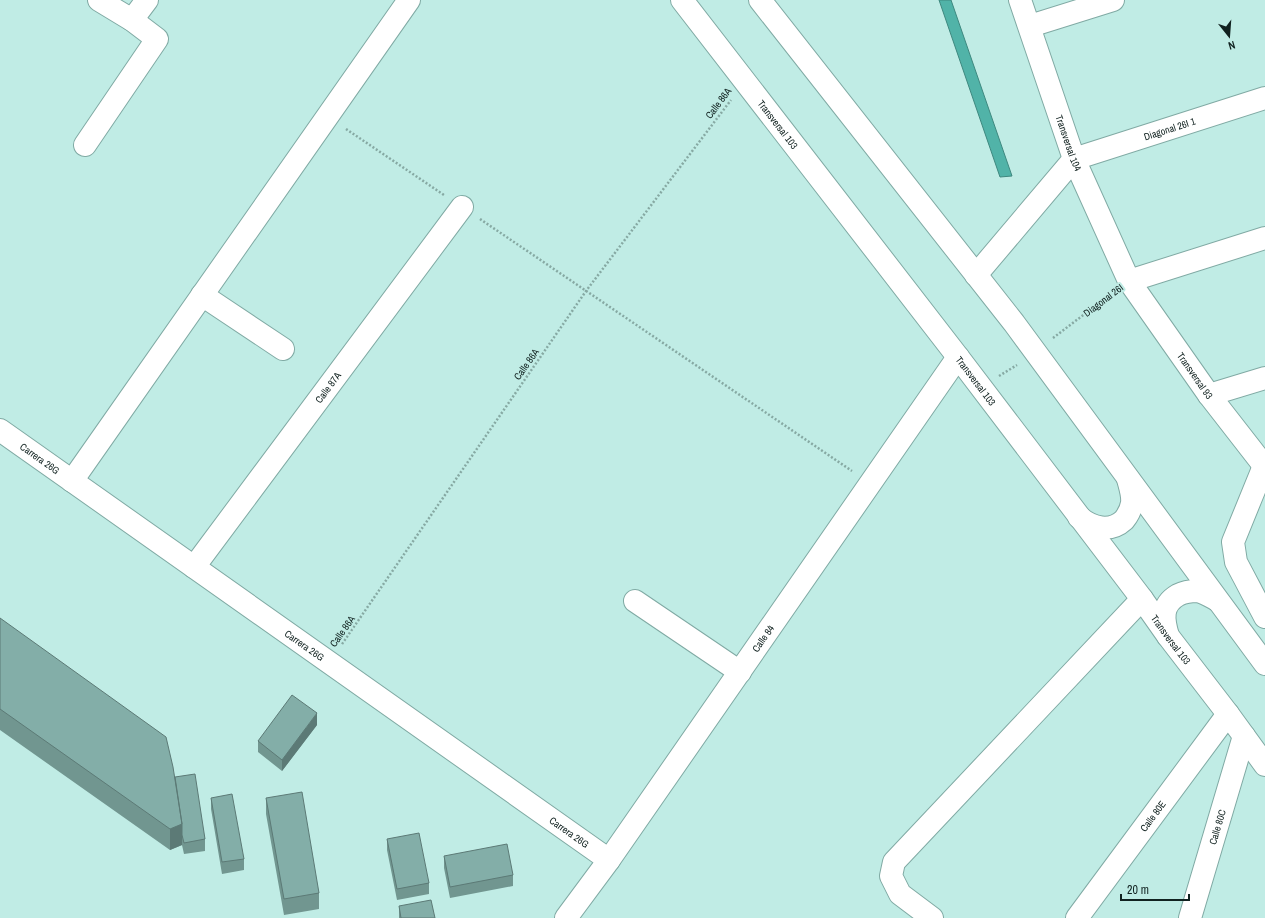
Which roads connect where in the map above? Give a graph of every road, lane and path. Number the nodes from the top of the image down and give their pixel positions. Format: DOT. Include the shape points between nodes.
graph roads {
  1 [pos="99,0"];
  2 [pos="147,0"];
  3 [pos="408,0"];
  4 [pos="682,0"];
  5 [pos="760,0"];
  6 [pos="1020,0"];
  7 [pos="1114,0"];
  8 [pos="132,20"];
  9 [pos="1030,26"];
  10 [pos="744,81"];
  11 [pos="1265,98"];
  12 [pos="327,116"];
  13 [pos="85,145"];
  14 [pos="1074,159"];
  15 [pos="462,207"];
  16 [pos="1265,238"];
  17 [pos="976,275"];
  18 [pos="1129,281"];
  19 [pos="586,291"];
  20 [pos="202,295"];
  21 [pos="283,349"];
  22 [pos="1036,353"];
  23 [pos="958,357"];
  24 [pos="1265,378"];
  25 [pos="982,388"];
  26 [pos="1209,395"];
  27 [pos="0,430"];
  28 [pos="1264,467"];
  29 [pos="1127,478"];
  30 [pos="72,481"];
  31 [pos="871,483"];
  32 [pos="1076,515"];
  33 [pos="194,567"];
  34 [pos="1142,599"];
  35 [pos="1217,600"];
  36 [pos="635,601"];
  37 [pos="1265,617"];
  38 [pos="1168,636"];
  39 [pos="330,663"];
  40 [pos="1265,664"];
  41 [pos="740,672"];
  42 [pos="1228,714"];
  43 [pos="1244,736"];
  44 [pos="1265,765"];
  45 [pos="609,860"];
  46 [pos="566,918"];
  47 [pos="932,918"];
  48 [pos="1077,918"];
  49 [pos="1190,918"];
  1 -- 8 [label="street"];
  2 -- 8 [label="street"];
  3 -- 12 [label="street"];
  4 -- 10 [label="street, Transversal 103"];
  5 -- 17 [label="street"];
  6 -- 9 [label="street, Transversal 104"];
  7 -- 9 [label="street"];
  8 -- 13 [label="street" via="157,39"];
  9 -- 14 [label="street, Transversal 104"];
  10 -- 19 [label="path, Calle 86A"];
  10 -- 23 [label="street, Transversal 103"];
  11 -- 14 [label="street, Diagonal 26I 1"];
  12 -- 15 [label="path"];
  12 -- 20 [label="street"];
  14 -- 17 [label="street"];
  14 -- 18 [label="street, Transversal 104"];
  15 -- 19 [label="path"];
  15 -- 33 [label="street, Calle 87A"];
  16 -- 18 [label="street, Diagonal 26I"];
  17 -- 22 [label="street"];
  18 -- 22 [label="path, Diagonal 26I" via="1052,338"];
  18 -- 26 [label="street, Transversal 93"];
  19 -- 31 [label="path"];
  19 -- 39 [label="path, Calle 86A"];
  20 -- 21 [label="street"];
  20 -- 30 [label="street"];
  22 -- 25 [label="path, Diagonal 26I"];
  22 -- 29 [label="street"];
  23 -- 25 [label="street, Transversal 103"];
  23 -- 31 [label="street, Calle 84"];
  24 -- 26 [label="street"];
  25 -- 32 [label="street, Transversal 103"];
  26 -- 28 [label="street, Transversal 93"];
  27 -- 30 [label="street, Carrera 26G"];
  28 -- 37 [label="street" via="1233,542 1236,562"];
  29 -- 32 [label="street" via="1132,503 1126,518 1120,523 1109,528 1101,528"];
  29 -- 35 [label="street"];
  30 -- 33 [label="street, Carrera 26G"];
  31 -- 41 [label="street, Calle 84"];
  32 -- 34 [label="street, Transversal 103"];
  33 -- 39 [label="street, Carrera 26G"];
  34 -- 38 [label="street, Transversal 103"];
  34 -- 47 [label="street" via="894,862 891,876 900,894"];
  35 -- 38 [label="street" via="1196,591 1175,597 1166,606 1164,614"];
  35 -- 40 [label="street"];
  36 -- 41 [label="street"];
  38 -- 42 [label="street, Transversal 103"];
  39 -- 45 [label="street, Carrera 26G"];
  41 -- 45 [label="street, Calle 84"];
  42 -- 43 [label="street, Transversal 103"];
  42 -- 48 [label="street, Calle 80E"];
  43 -- 44 [label="street, Transversal 103"];
  43 -- 49 [label="street, Calle 80C"];
  45 -- 46 [label="street, Calle 84"];
}
